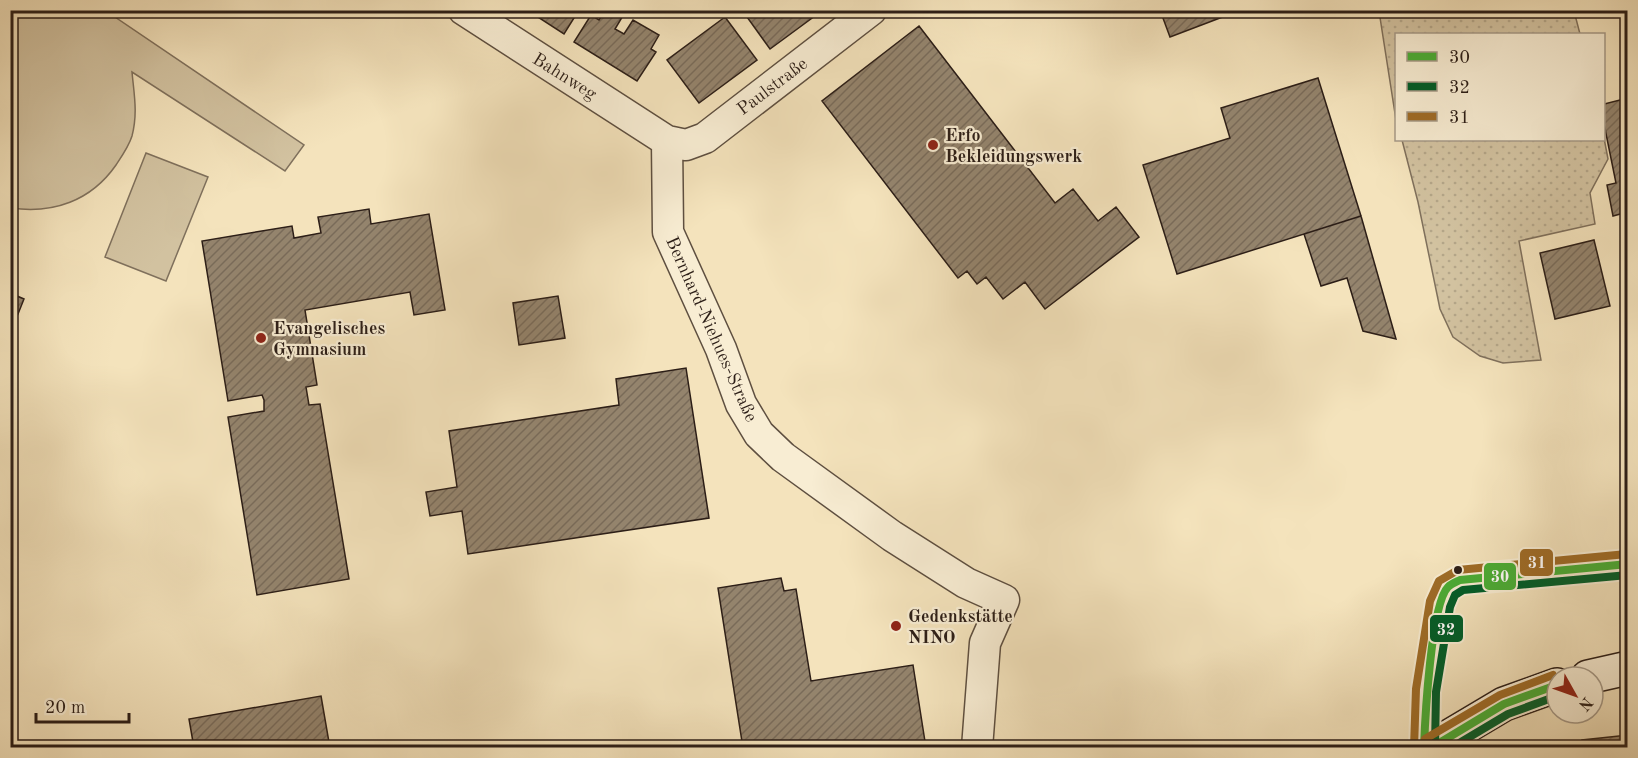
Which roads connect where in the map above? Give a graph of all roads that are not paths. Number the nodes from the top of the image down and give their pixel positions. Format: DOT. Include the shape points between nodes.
graph roads {
  1 [pos="464,10"];
  2 [pos="871,10"];
  3 [pos="667,141"];
  4 [pos="1628,564"];
  5 [pos="1628,668"];
  6 [pos="1605,673"];
  7 [pos="1545,689"];
  8 [pos="977,747"];
  9 [pos="1424,747"];
  10 [pos="1430,747"];
  1 -- 3 [label="street, Bahnweg"];
  2 -- 3 [label="street, Paulstraße" via="705,138 686,145"];
  3 -- 8 [label="street, Bernhard-Niehues-Straße" via="668,232 721,349 741,404 759,434 783,457 892,536 958,579 1004,600 985,643"];
  4 -- 9 [label="lane" via="1460,580 1447,588 1440,604 1426,691"];
  5 -- 6 [label="street"];
  7 -- 10 [label="street" via="1504,704"];
}
